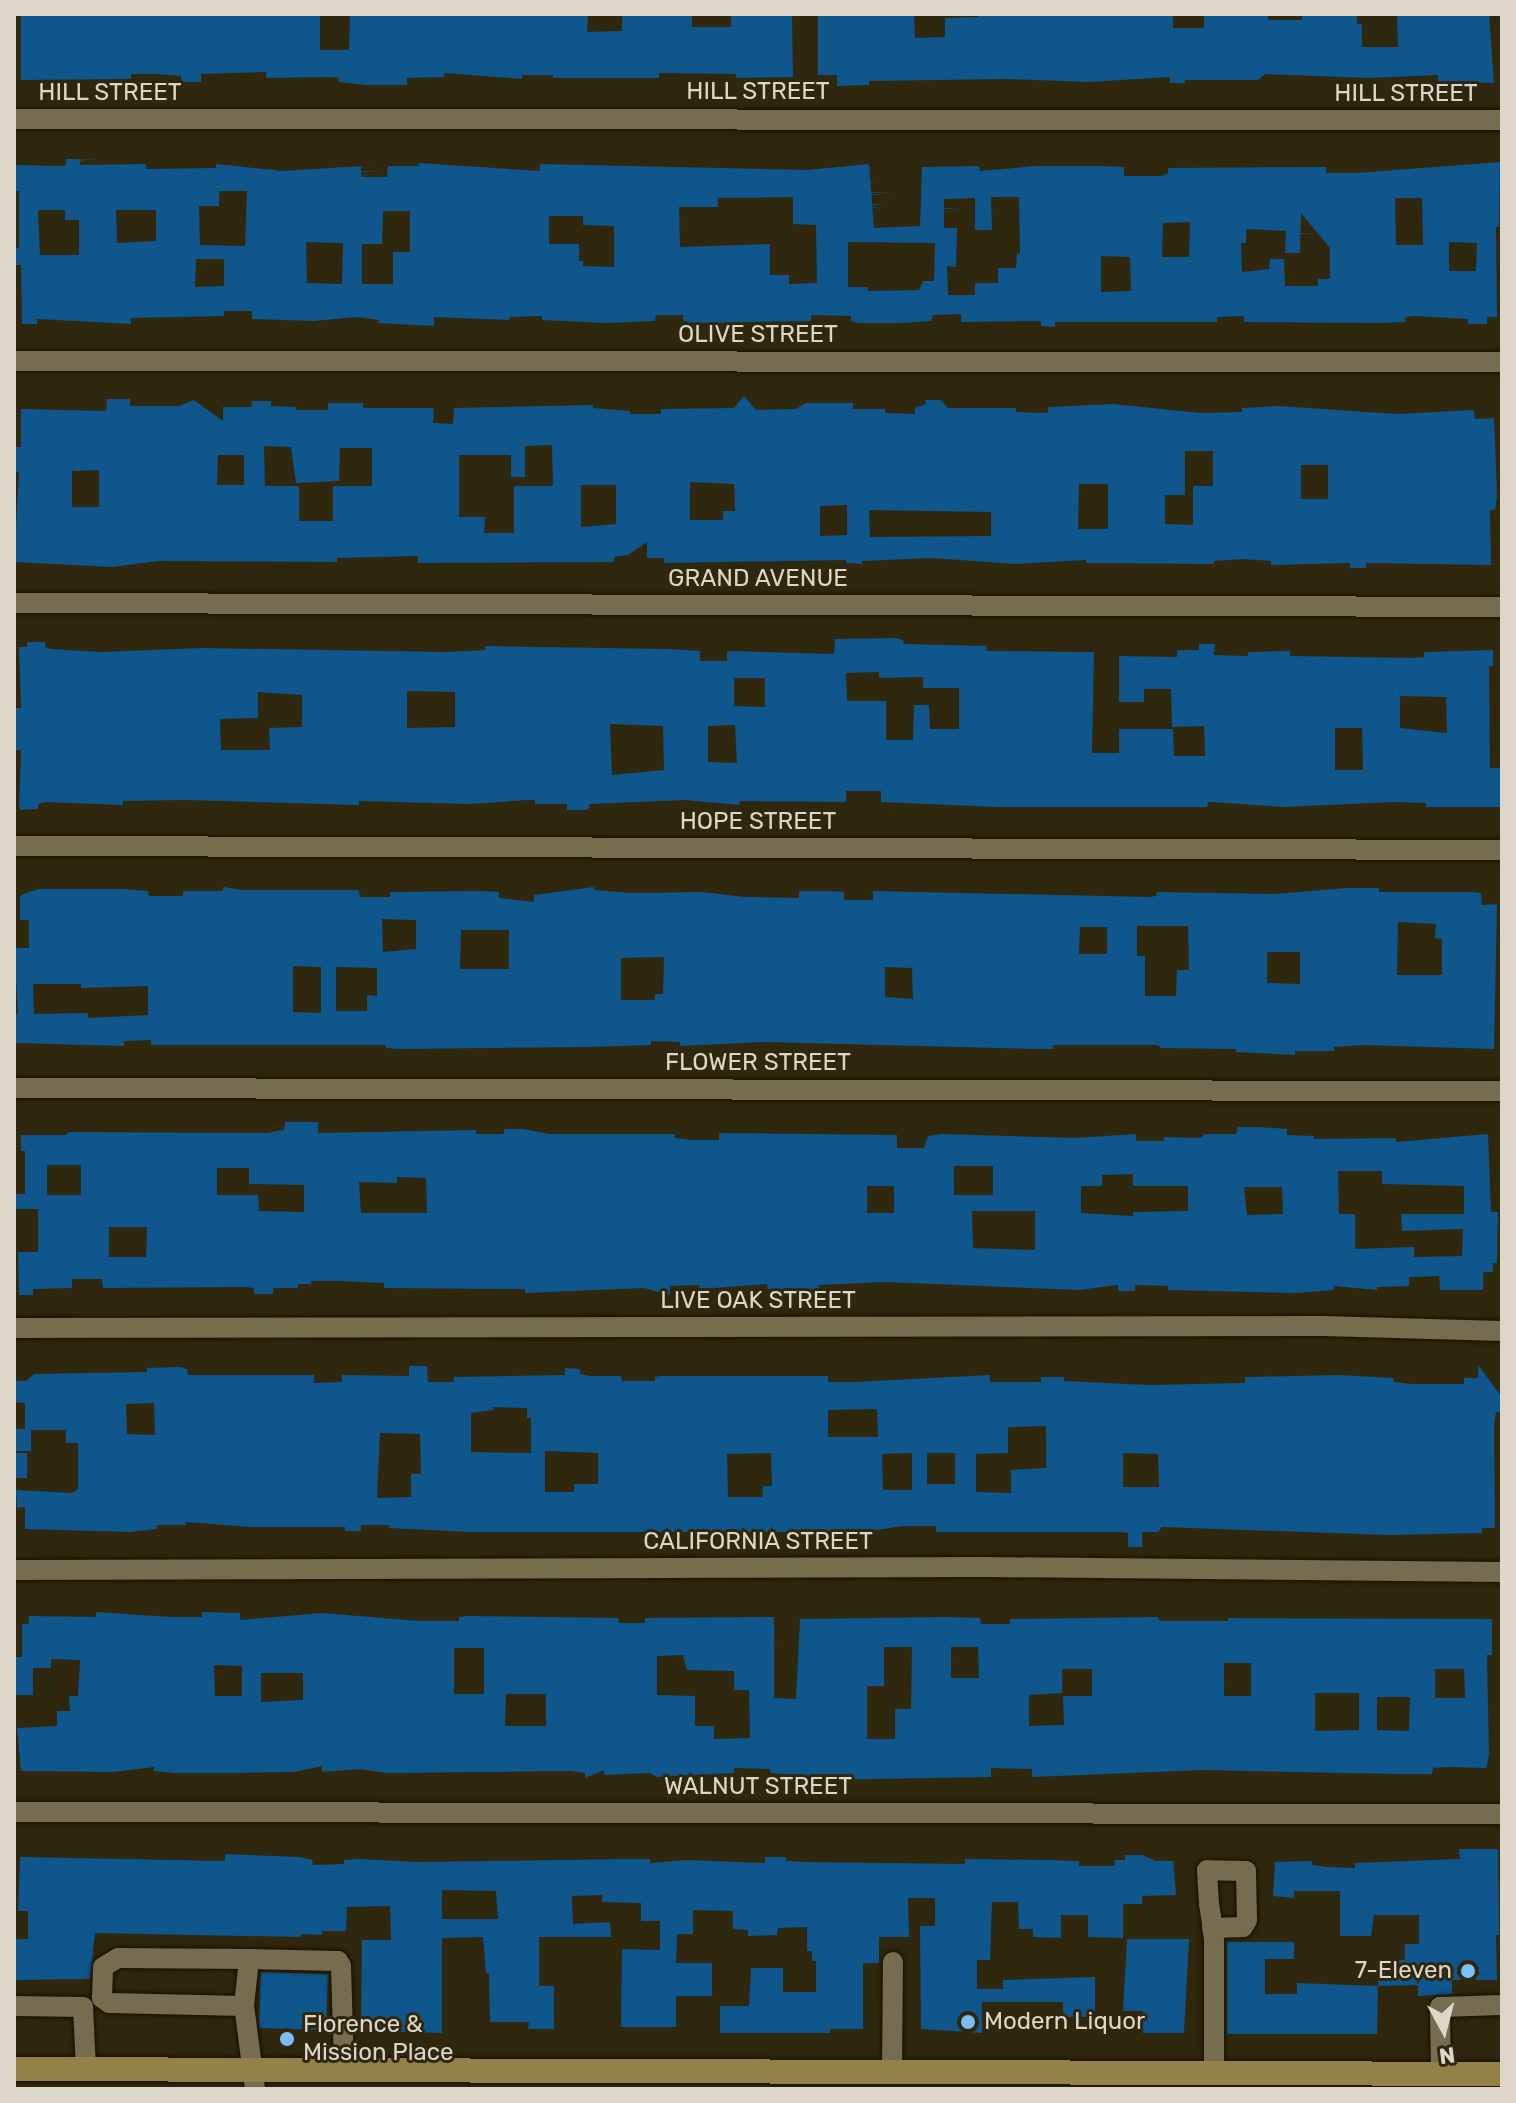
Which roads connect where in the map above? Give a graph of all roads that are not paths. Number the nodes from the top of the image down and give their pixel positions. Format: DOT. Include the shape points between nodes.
graph roads {
  1 [pos="14,119"];
  2 [pos="1502,120"];
  3 [pos="14,361"];
  4 [pos="1502,362"];
  5 [pos="14,603"];
  6 [pos="1502,607"];
  7 [pos="14,846"];
  8 [pos="1502,850"];
  9 [pos="14,1088"];
  10 [pos="1502,1091"];
  11 [pos="14,1328"];
  12 [pos="1502,1331"];
  13 [pos="14,1570"];
  14 [pos="1502,1572"];
  15 [pos="14,1812"];
  16 [pos="1502,1814"];
  17 [pos="1212,1928"];
  18 [pos="249,1959"];
  19 [pos="893,1962"];
  20 [pos="1502,2005"];
  21 [pos="14,2006"];
  22 [pos="244,2006"];
  23 [pos="14,2069"];
  24 [pos="344,2070"];
  25 [pos="892,2072"];
  26 [pos="1214,2073"];
  27 [pos="1441,2074"];
  28 [pos="1502,2074"];
  29 [pos="102,2076"];
  30 [pos="253,2079"];
  31 [pos="444,2080"];
  32 [pos="513,2080"];
  33 [pos="763,2080"];
  34 [pos="1006,2081"];
  35 [pos="1071,2081"];
  36 [pos="1253,2081"];
  37 [pos="1414,2081"];
  1 -- 2 [label="street, HILL STREET"];
  3 -- 4 [label="street, OLIVE STREET"];
  5 -- 6 [label="street, GRAND AVENUE"];
  7 -- 8 [label="street, HOPE STREET"];
  9 -- 10 [label="street, FLOWER STREET"];
  11 -- 12 [label="street, LIVE OAK STREET" via="1323,1326"];
  13 -- 14 [label="street, CALIFORNIA STREET" via="984,1567"];
  15 -- 16 [label="street, WALNUT STREET"];
  17 -- 26 [label="street"];
  18 -- 22 [label="street"];
  18 -- 22 [label="street" via="118,1958 103,1967 102,1998 109,2003"];
  18 -- 24 [label="street" via="338,1961"];
  19 -- 25 [label="street"];
  20 -- 27 [label="street" via="1440,2007"];
  21 -- 29 [label="street" via="83,2007"];
  22 -- 30 [label="street"];
  23 -- 29 [label="main road"];
  24 -- 30 [label="main road"];
  24 -- 31 [label="main road"];
  25 -- 33 [label="main road"];
  25 -- 34 [label="main road"];
  26 -- 35 [label="main road"];
  26 -- 36 [label="main road"];
  27 -- 28 [label="main road"];
  27 -- 37 [label="main road"];
  29 -- 30 [label="main road"];
  31 -- 32 [label="main road"];
  32 -- 33 [label="main road"];
  34 -- 35 [label="main road"];
  36 -- 37 [label="main road"];
}
